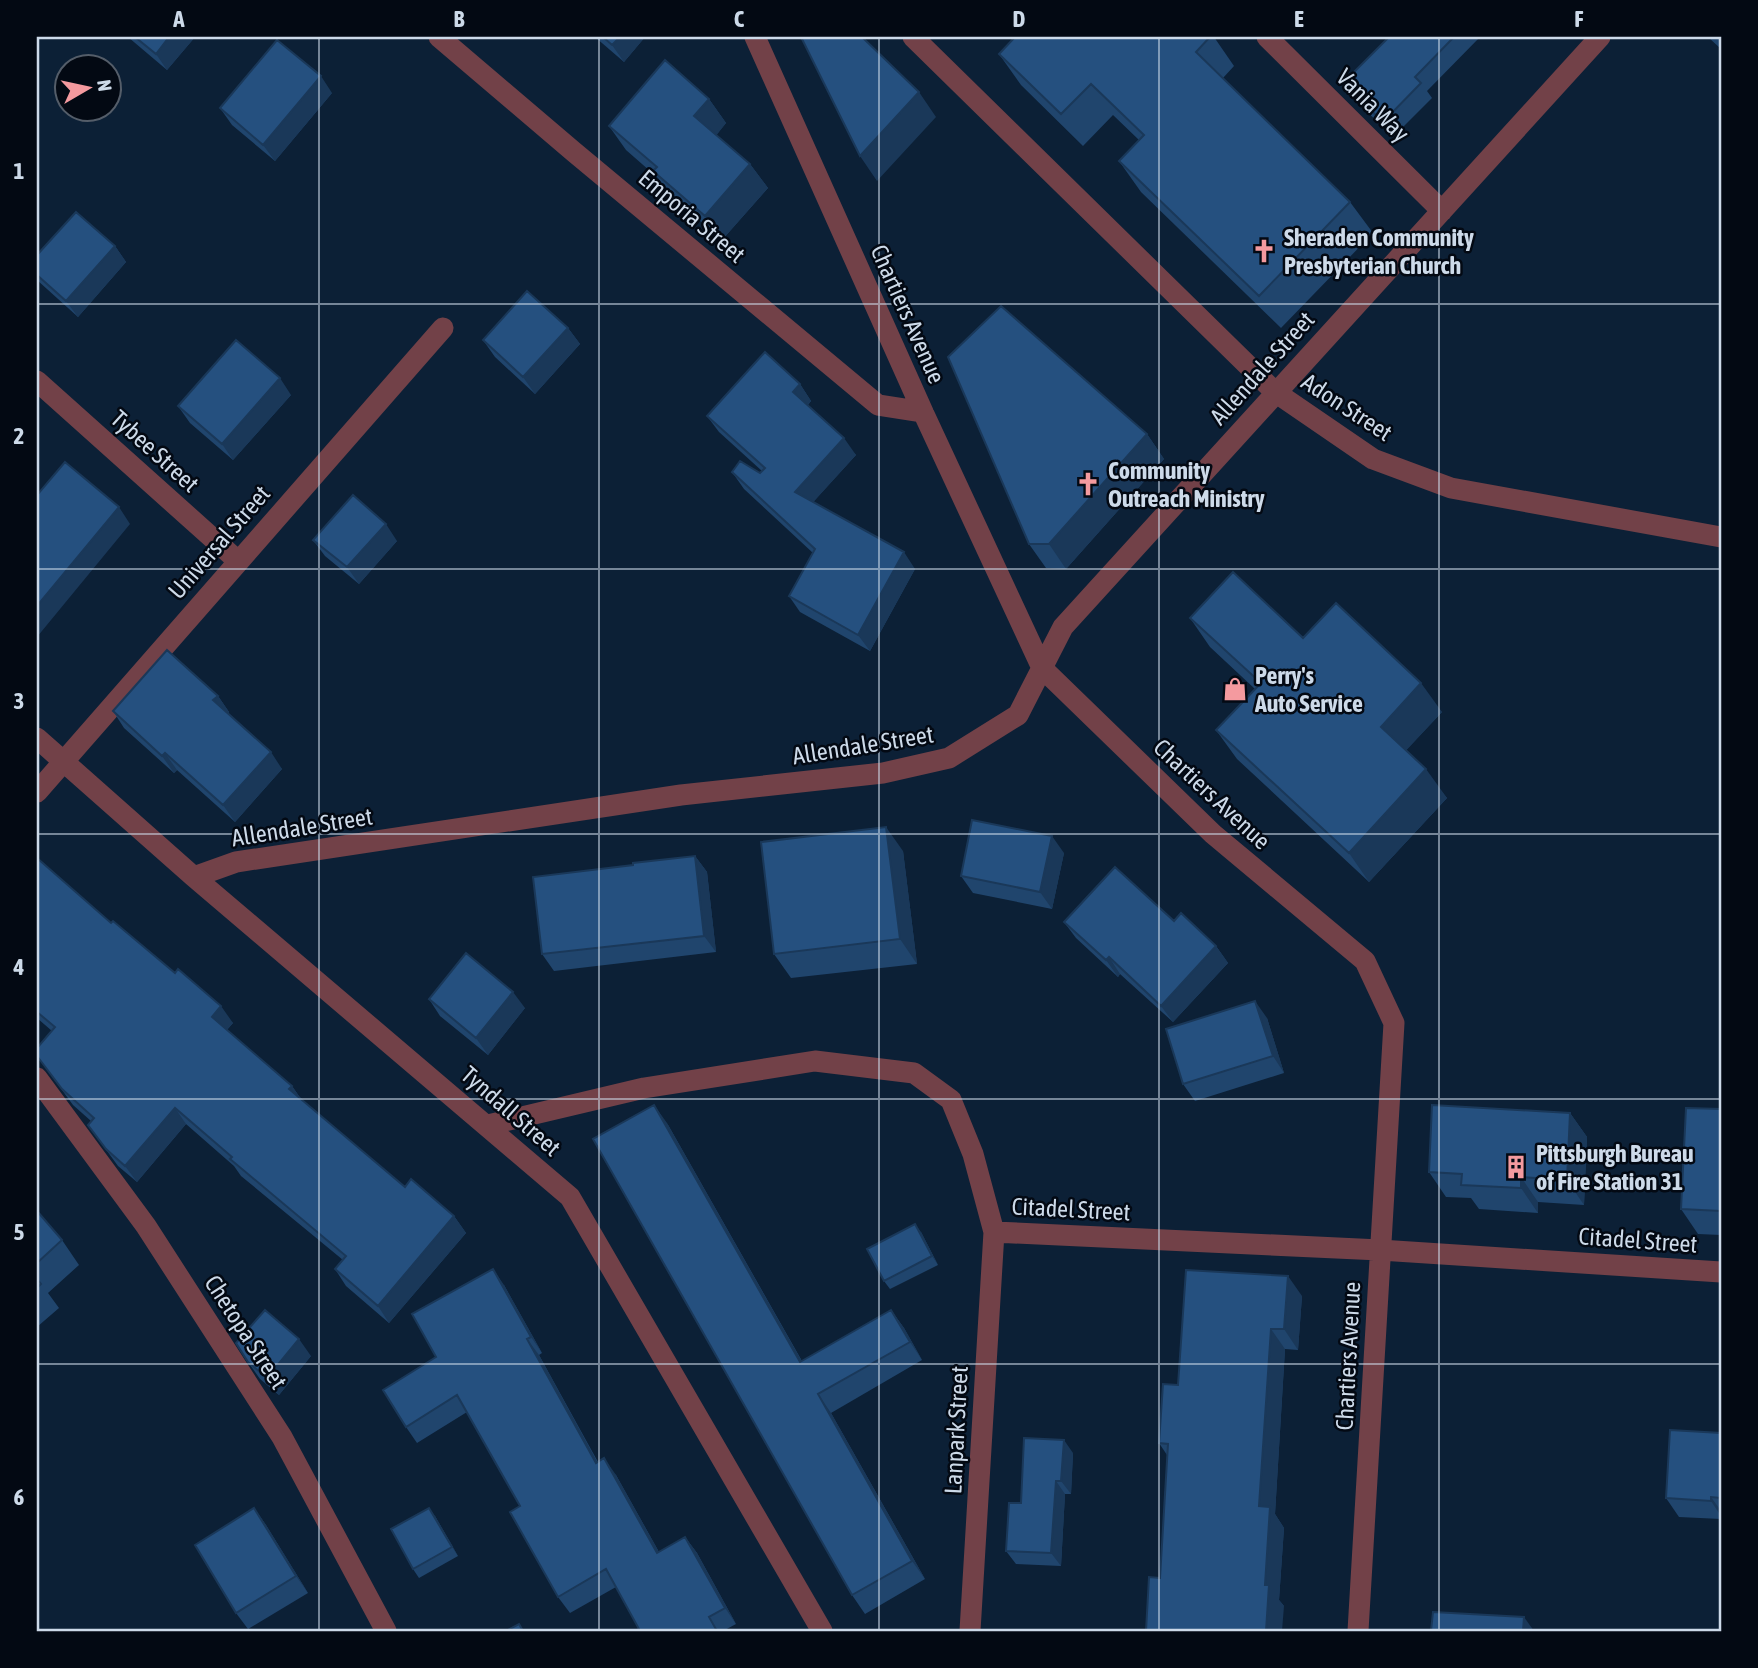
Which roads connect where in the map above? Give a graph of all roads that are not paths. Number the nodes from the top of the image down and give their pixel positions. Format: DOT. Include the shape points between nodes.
graph roads {
  1 [pos="439,37"];
  2 [pos="755,37"];
  3 [pos="913,37"];
  4 [pos="1267,37"];
  5 [pos="1600,37"];
  6 [pos="1442,211"];
  7 [pos="443,328"];
  8 [pos="37,381"];
  9 [pos="1275,392"];
  10 [pos="923,412"];
  11 [pos="1721,537"];
  12 [pos="238,561"];
  13 [pos="1042,668"];
  14 [pos="37,738"];
  15 [pos="63,762"];
  16 [pos="37,792"];
  17 [pos="194,877"];
  18 [pos="37,1078"];
  19 [pos="488,1125"];
  20 [pos="994,1232"];
  21 [pos="1380,1250"];
  22 [pos="1721,1272"];
  23 [pos="386,1631"];
  24 [pos="822,1631"];
  25 [pos="970,1631"];
  26 [pos="1358,1631"];
  1 -- 10 [label="street, Emporia Street" via="878,405"];
  2 -- 10 [label="street, Chartiers Avenue"];
  3 -- 9 [label="street, Adon Street"];
  4 -- 6 [label="street, Vania Way"];
  5 -- 6 [label="street, Allendale Street"];
  6 -- 9 [label="street, Allendale Street"];
  7 -- 12 [label="street, Universal Street"];
  8 -- 12 [label="street, Tybee Street"];
  9 -- 11 [label="street, Adon Street" via="1373,459 1451,488"];
  9 -- 13 [label="street, Allendale Street" via="1063,627"];
  10 -- 13 [label="street, Chartiers Avenue"];
  12 -- 15 [label="street, Universal Street"];
  13 -- 17 [label="street, Allendale Street" via="1018,715 949,758 883,773 681,794 236,862"];
  13 -- 21 [label="street, Chartiers Avenue" via="1213,834 1365,961 1394,1023"];
  14 -- 15 [label="street, Tyndall Street"];
  15 -- 16 [label="street, Universal Street"];
  15 -- 17 [label="street, Tyndall Street"];
  17 -- 19 [label="street, Tyndall Street"];
  18 -- 23 [label="street, Chetopa Street" via="146,1226 282,1437"];
  19 -- 20 [label="street, Citadel Street" via="644,1088 815,1061 914,1073 951,1100 973,1154"];
  19 -- 24 [label="street, Tyndall Street" via="570,1197"];
  20 -- 21 [label="street, Citadel Street"];
  20 -- 25 [label="street, Lanpark Street"];
  21 -- 22 [label="street, Citadel Street"];
  21 -- 26 [label="street, Chartiers Avenue"];
}
